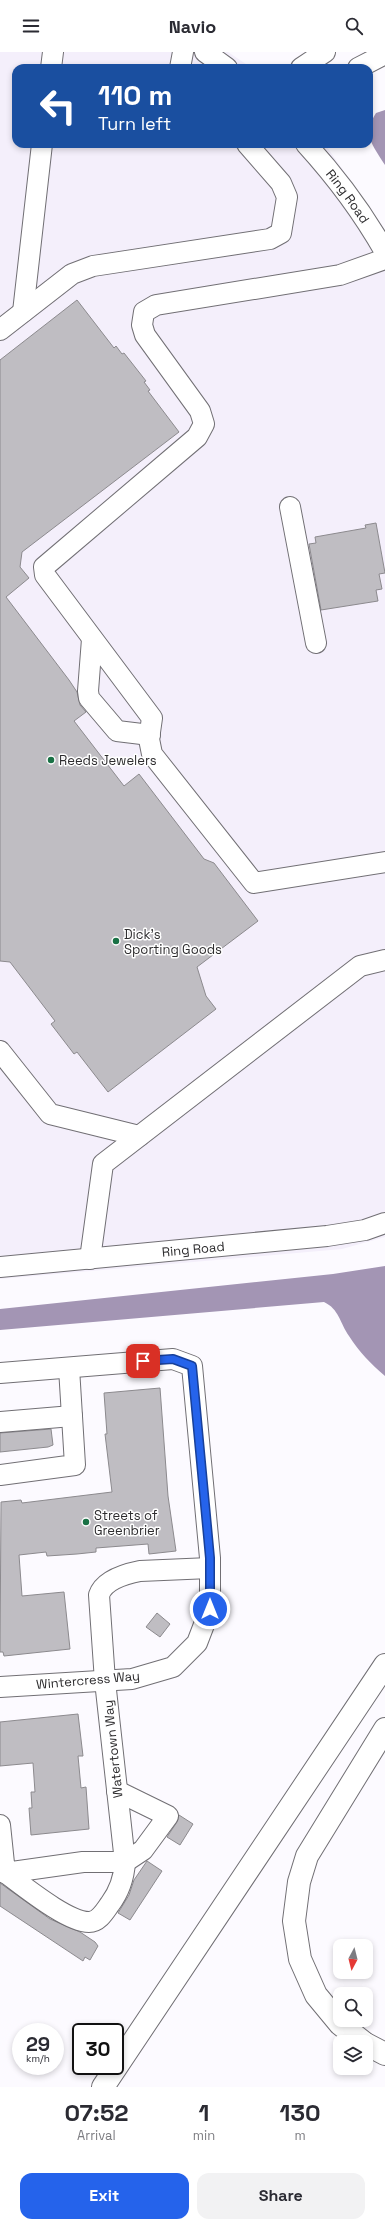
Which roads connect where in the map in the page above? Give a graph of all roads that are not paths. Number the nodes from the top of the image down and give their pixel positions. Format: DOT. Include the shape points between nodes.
graph roads {
  1 [pos="53,52"];
  2 [pos="183,52"];
  3 [pos="205,52"];
  4 [pos="325,52"];
  5 [pos="385,54"];
  6 [pos="52,64"];
  7 [pos="181,64"];
  8 [pos="222,64"];
  9 [pos="306,64"];
  10 [pos="366,64"];
  11 [pos="42,148"];
  12 [pos="250,148"];
  13 [pos="310,148"];
  14 [pos="385,252"];
  15 [pos="385,259"];
  16 [pos="23,312"];
  17 [pos="0,330"];
  18 [pos="290,507"];
  19 [pos="92,638"];
  20 [pos="316,643"];
  21 [pos="150,735"];
  22 [pos="385,862"];
  23 [pos="385,960"];
  24 [pos="0,1050"];
  25 [pos="139,1136"];
  26 [pos="385,1223"];
  27 [pos="90,1258"];
  28 [pos="0,1267"];
  29 [pos="69,1368"];
  30 [pos="0,1373"];
  31 [pos="72,1416"];
  32 [pos="0,1422"];
  33 [pos="0,1475"];
  34 [pos="210,1568"];
  35 [pos="385,1664"];
  36 [pos="105,1681"];
  37 [pos="0,1687"];
  38 [pos="385,1729"];
  39 [pos="117,1791"];
  40 [pos="0,1825"];
  41 [pos="125,1862"];
  42 [pos="3,1871"];
  43 [pos="354,2035"];
  44 [pos="373,2048"];
  45 [pos="385,2054"];
  46 [pos="103,2087"];
  1 -- 6 [label="street"];
  2 -- 7 [label="street"];
  3 -- 8 [label="street"];
  4 -- 9 [label="street"];
  5 -- 10 [label="street"];
  11 -- 16 [label="street"];
  12 -- 16 [label="street" via="281,183 287,197 282,233 270,239 94,266 72,274"];
  13 -- 14 [label="street, Ring Road" via="328,168"];
  15 -- 19 [label="street" via="340,275 156,305 144,312 142,325 145,335 200,411 204,424 197,437 44,567 46,575"];
  16 -- 17 [label="street"];
  18 -- 20 [label="street"];
  19 -- 21 [label="street" via="152,718"];
  19 -- 21 [label="street" via="89,698 117,731"];
  21 -- 22 [label="street" via="152,754 254,883"];
  23 -- 25 [label="street" via="360,966"];
  24 -- 25 [label="street" via="50,1114"];
  25 -- 27 [label="street" via="103,1164"];
  26 -- 27 [label="street, Ring Road" via="365,1230 327,1236"];
  27 -- 28 [label="street, Ring Road"];
  29 -- 30 [label="street"];
  29 -- 31 [label="street"];
  29 -- 34 [label="street, Wintercress Way" via="173,1359 192,1366"];
  31 -- 32 [label="street"];
  31 -- 33 [label="street" via="75,1465"];
  34 -- 36 [label="street, Wintercress Way" via="210,1609 197,1643 173,1667 132,1679"];
  34 -- 36 [label="street, Watertown Way" via="140,1571 120,1576 101,1589 98,1601"];
  35 -- 46 [label="highway"];
  36 -- 37 [label="street, Wintercress Way"];
  36 -- 39 [label="street, Watertown Way"];
  38 -- 43 [label="highway" via="308,1856 299,1882 294,1921 300,1960 316,1995 340,2024"];
  39 -- 41 [label="street, Watertown Way"];
  39 -- 41 [label="street" via="168,1816 143,1850"];
  40 -- 42 [label="street"];
  41 -- 42 [label="street" via="83,1862"];
  41 -- 42 [label="street, Watertown Way" via="122,1884 114,1899 98,1919 90,1922 65,1914"];
  44 -- 45 [label="highway"];
}
